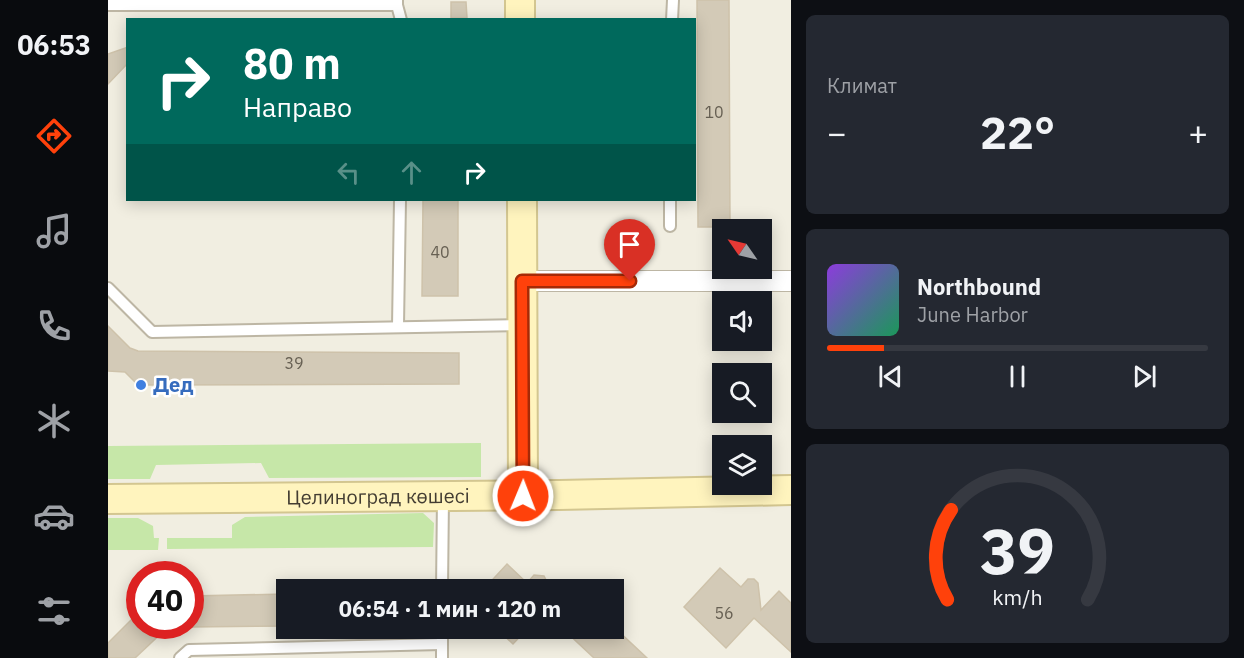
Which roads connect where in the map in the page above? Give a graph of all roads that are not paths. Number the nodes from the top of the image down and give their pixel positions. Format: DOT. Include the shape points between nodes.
graph roads {
  1 [pos="520,0"];
  2 [pos="673,0"];
  3 [pos="397,3"];
  4 [pos="108,4"];
  5 [pos="401,18"];
  6 [pos="520,18"];
  7 [pos="672,18"];
  8 [pos="400,201"];
  9 [pos="522,201"];
  10 [pos="670,201"];
  11 [pos="670,226"];
  12 [pos="522,281"];
  13 [pos="791,281"];
  14 [pos="108,288"];
  15 [pos="523,325"];
  16 [pos="398,326"];
  17 [pos="791,490"];
  18 [pos="443,496"];
  19 [pos="523,496"];
  20 [pos="108,499"];
  21 [pos="442,579"];
  22 [pos="442,639"];
  23 [pos="442,644"];
  24 [pos="180,658"];
  25 [pos="442,658"];
  1 -- 6 [label="street"];
  2 -- 7 [label="lane"];
  3 -- 4 [label="lane"];
  3 -- 5 [label="lane"];
  8 -- 16 [label="lane"];
  9 -- 12 [label="street"];
  10 -- 11 [label="lane"];
  12 -- 13 [label="street"];
  12 -- 15 [label="street"];
  14 -- 16 [label="lane" via="152,332"];
  15 -- 16 [label="lane"];
  15 -- 19 [label="street"];
  17 -- 19 [label="street, Целиноград көшесі"];
  18 -- 19 [label="street, Целиноград көшесі"];
  18 -- 20 [label="street, Целиноград көшесі"];
  18 -- 21 [label="lane"];
  22 -- 23 [label="lane"];
  23 -- 24 [label="lane" via="189,650"];
  23 -- 25 [label="lane"];
}
